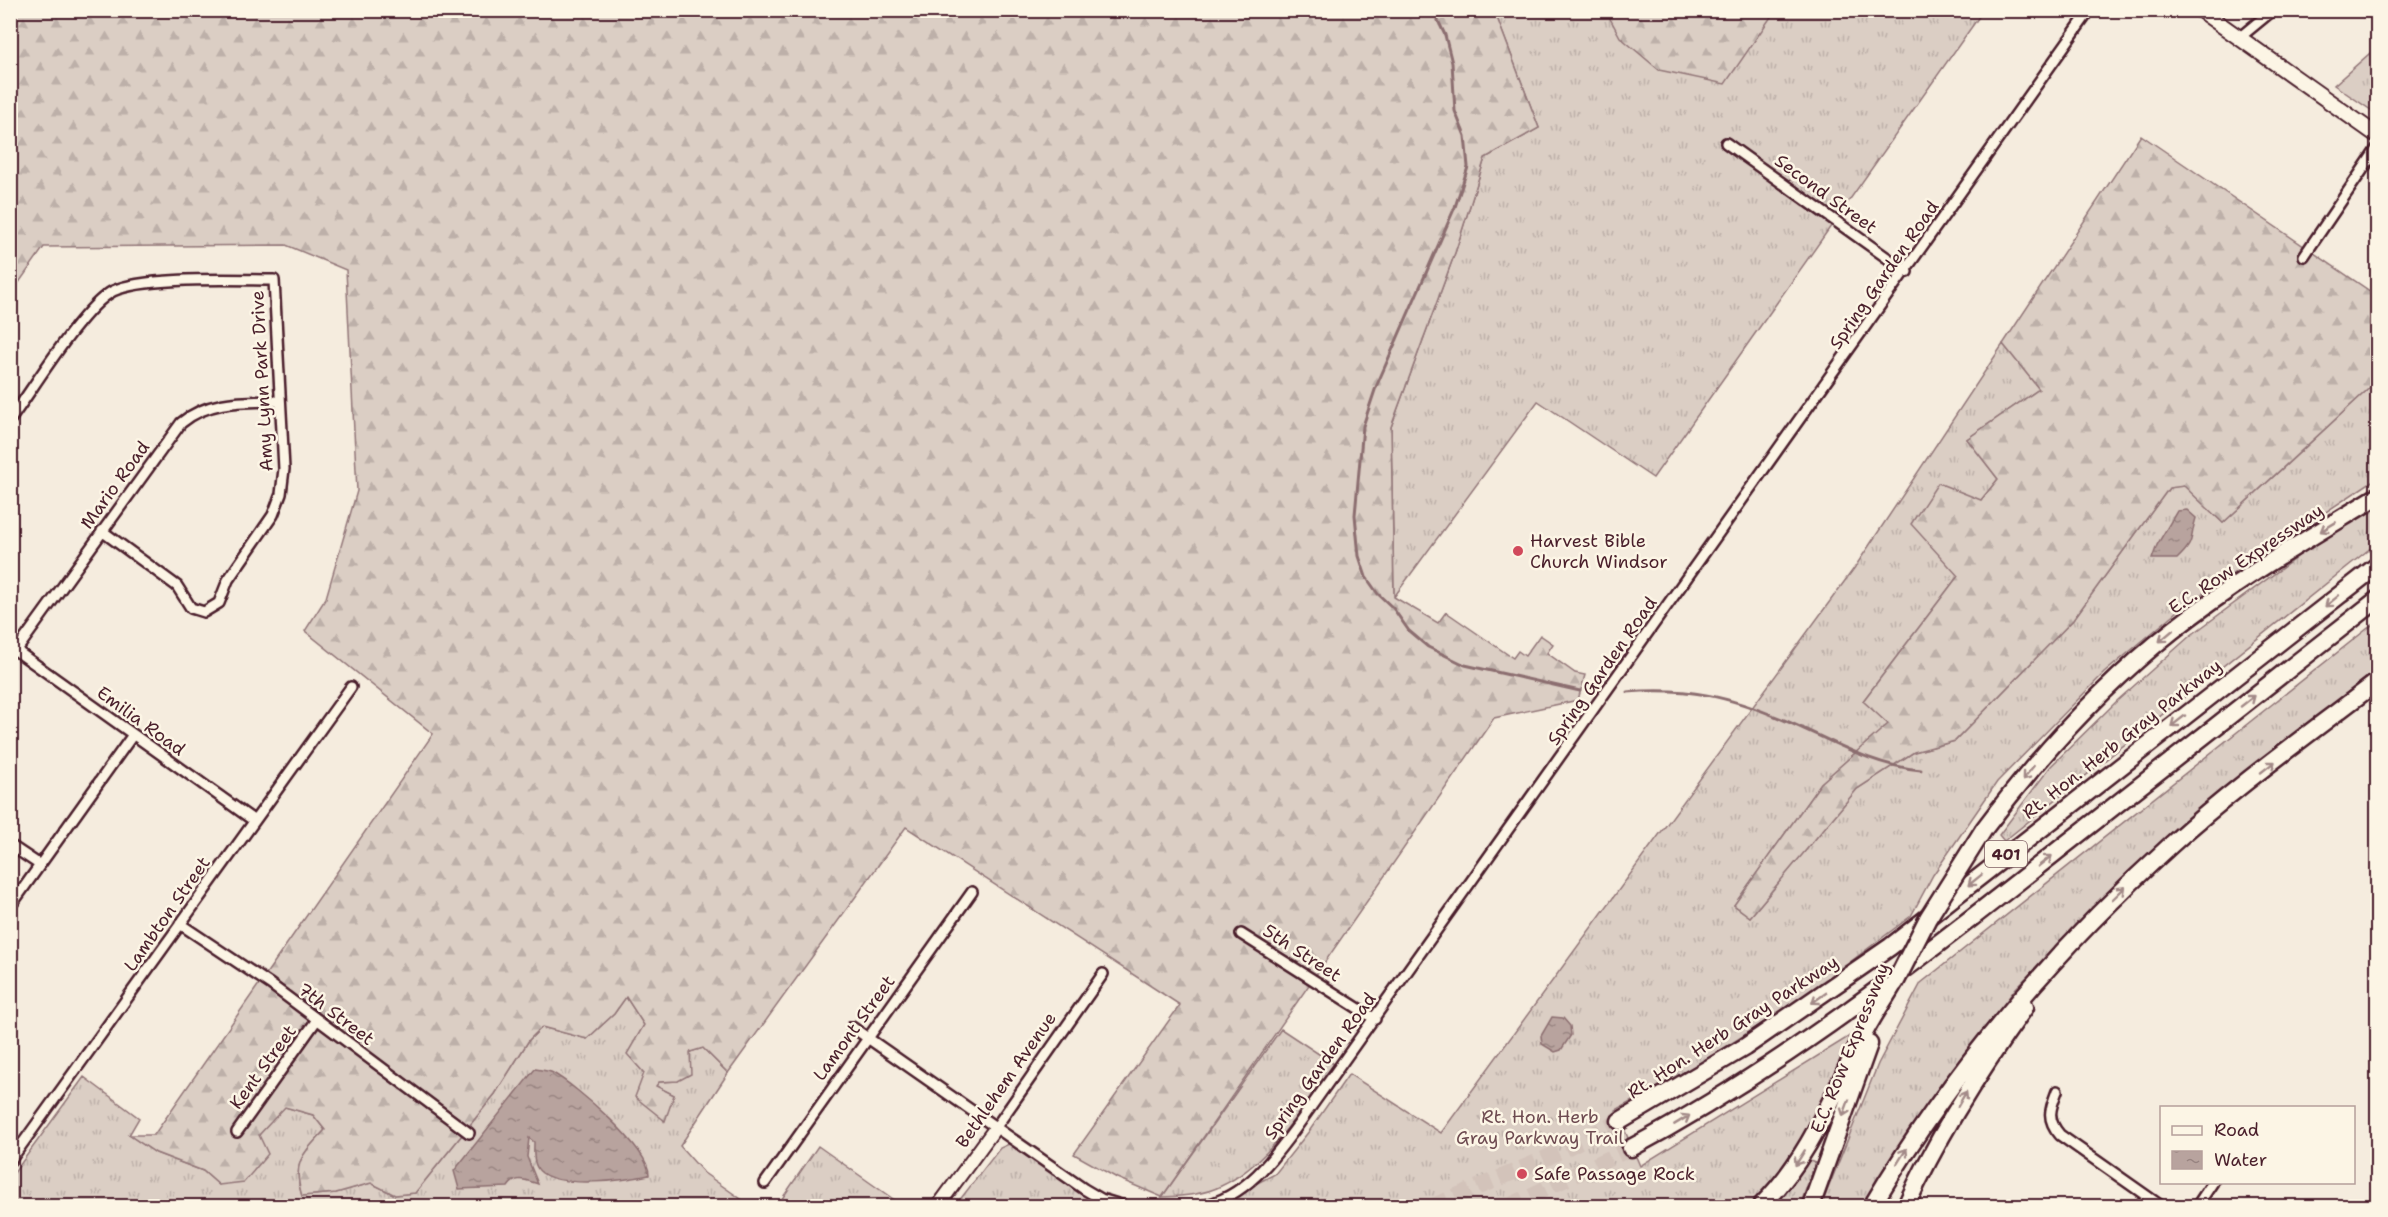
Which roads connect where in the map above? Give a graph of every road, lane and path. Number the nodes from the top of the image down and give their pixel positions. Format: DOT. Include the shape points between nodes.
graph roads {
  1 [pos="2090,10"];
  2 [pos="2200,10"];
  3 [pos="2273,10"];
  4 [pos="2239,38"];
  5 [pos="2378,136"];
  6 [pos="1726,143"];
  7 [pos="2378,147"];
  8 [pos="2304,256"];
  9 [pos="1907,272"];
  10 [pos="280,401"];
  11 [pos="10,420"];
  12 [pos="2378,496"];
  13 [pos="102,531"];
  14 [pos="2378,565"];
  15 [pos="2378,599"];
  16 [pos="13,649"];
  17 [pos="2378,681"];
  18 [pos="351,687"];
  19 [pos="132,736"];
  20 [pos="253,820"];
  21 [pos="10,844"];
  22 [pos="39,865"];
  23 [pos="972,892"];
  24 [pos="10,907"];
  25 [pos="2091,921"];
  26 [pos="180,924"];
  27 [pos="1241,934"];
  28 [pos="1102,974"];
  29 [pos="1375,1019"];
  30 [pos="316,1021"];
  31 [pos="852,1027"];
  32 [pos="867,1037"];
  33 [pos="1860,1051"];
  34 [pos="2057,1091"];
  35 [pos="1620,1121"];
  36 [pos="996,1126"];
  37 [pos="237,1132"];
  38 [pos="470,1133"];
  39 [pos="1631,1148"];
  40 [pos="10,1161"];
  41 [pos="765,1183"];
  42 [pos="2212,1184"];
  43 [pos="938,1206"];
  44 [pos="1124,1206"];
  45 [pos="1201,1206"];
  46 [pos="1761,1206"];
  47 [pos="1811,1206"];
  48 [pos="1872,1206"];
  49 [pos="1906,1206"];
  50 [pos="2161,1206"];
  51 [pos="2197,1206"];
  1 -- 9 [label="street, Spring Garden Road"];
  2 -- 4 [label="main road"];
  3 -- 4 [label="street"];
  4 -- 5 [label="main road"];
  6 -- 9 [label="street, Second Street"];
  7 -- 8 [label="street"];
  9 -- 29 [label="street, Spring Garden Road"];
  10 -- 11 [label="street, Amy Lynn Park Drive" via="274,280 140,284 115,290 90,309"];
  10 -- 13 [label="street, Mario Road" via="225,403 191,415 164,445"];
  10 -- 13 [label="street, Amy Lynn Park Drive" via="284,469 278,504 228,580 215,608 204,612 191,608 177,586"];
  12 -- 33 [label="highway, E.C. Row Expressway, one-way, bridge" via="2247,577 2171,632 2063,732 1984,829 1928,918"];
  13 -- 16 [label="street, Mario Road"];
  14 -- 35 [label="highway, Rt. Hon. Herb Gray Parkway / 401, one-way" via="1890,948 1745,1047"];
  39 -- 15 [label="highway, 401, one-way" via="1754,1077 1840,1019"];
  16 -- 19 [label="street, Emilia Road"];
  25 -- 17 [label="highway, one-way" via="2210,812"];
  18 -- 20 [label="street, Lambton Street"];
  19 -- 20 [label="street, Emilia Road"];
  19 -- 22 [label="street"];
  20 -- 26 [label="street, Lambton Street"];
  21 -- 22 [label="street"];
  22 -- 24 [label="street"];
  23 -- 32 [label="street, Lamont Street"];
  48 -- 25 [label="highway, one-way" via="1918,1132 1983,1043 2022,994"];
  49 -- 25 [label="highway, one-way" via="1967,1090"];
  26 -- 30 [label="street, 7th Street" via="270,984"];
  26 -- 40 [label="street, Lambton Street"];
  27 -- 29 [label="street, 5th Street"];
  28 -- 36 [label="street, Bethlehem Avenue"];
  29 -- 45 [label="street, Spring Garden Road" via="1264,1169 1244,1186"];
  30 -- 37 [label="street, Kent Street"];
  30 -- 38 [label="street, 7th Street"];
  31 -- 32 [label="street"];
  32 -- 36 [label="street"];
  32 -- 41 [label="street, Lamont Street"];
  33 -- 46 [label="highway, one-way" via="1790,1174"];
  33 -- 47 [label="highway, E.C. Row Expressway, one-way"];
  34 -- 50 [label="street" via="2049,1111 2051,1125 2060,1135"];
  36 -- 43 [label="street, Bethlehem Avenue"];
  36 -- 44 [label="street" via="1084,1189"];
  42 -- 51 [label="street"];
}
